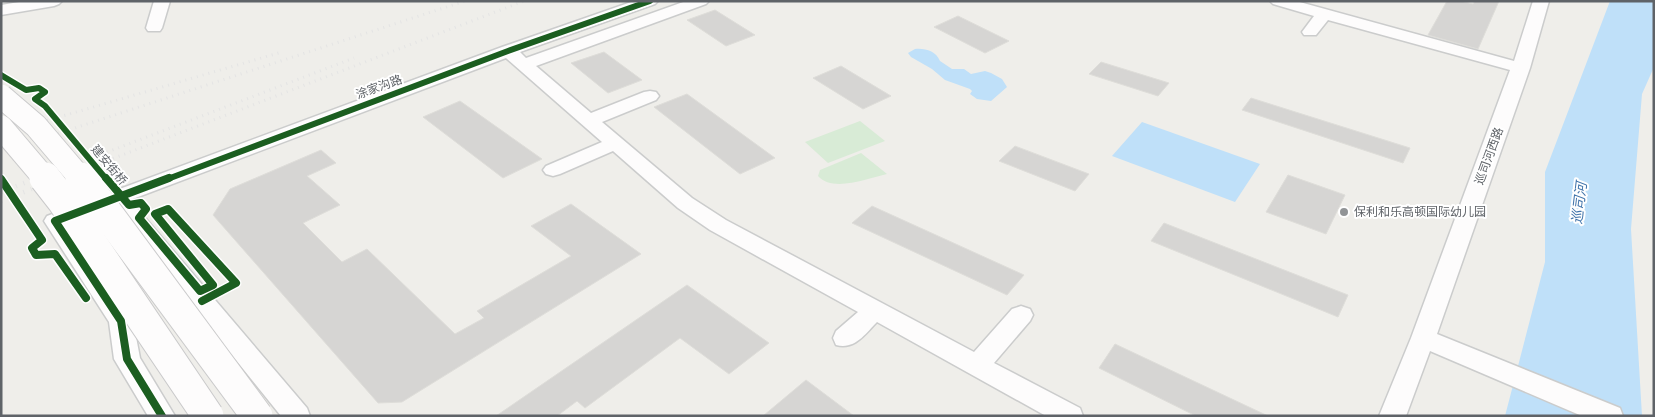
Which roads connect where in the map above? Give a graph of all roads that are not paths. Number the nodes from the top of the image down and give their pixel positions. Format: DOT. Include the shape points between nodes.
graph roads {
  1 [pos="54,1"];
  2 [pos="162,1"];
  3 [pos="650,1"];
  4 [pos="701,1"];
  5 [pos="1278,1"];
  6 [pos="1541,1"];
  7 [pos="1,10"];
  8 [pos="1324,14"];
  9 [pos="154,28"];
  10 [pos="1310,32"];
  11 [pos="516,57"];
  12 [pos="1521,68"];
  13 [pos="1,96"];
  14 [pos="650,96"];
  15 [pos="589,120"];
  16 [pos="1,127"];
  17 [pos="616,143"];
  18 [pos="553,170"];
  19 [pos="116,197"];
  20 [pos="874,311"];
  21 [pos="1021,315"];
  22 [pos="845,338"];
  23 [pos="1423,338"];
  24 [pos="977,366"];
  25 [pos="162,416"];
  26 [pos="208,416"];
  27 [pos="257,416"];
  28 [pos="297,416"];
  29 [pos="1070,416"];
  30 [pos="1392,416"];
  31 [pos="1610,416"];
  1 -- 7 [label="street"];
  2 -- 9 [label="street"];
  3 -- 11 [label="street, 涂家沟路"];
  4 -- 11 [label="street"];
  5 -- 8 [label="street"];
  6 -- 12 [label="street, 巡司河西路"];
  8 -- 10 [label="street"];
  8 -- 12 [label="street"];
  11 -- 15 [label="street"];
  11 -- 19 [label="street, 涂家沟路"];
  12 -- 23 [label="street, 巡司河西路"];
  13 -- 27 [label="main road, bridge" via="34,123 58,149"];
  14 -- 15 [label="street"];
  15 -- 17 [label="street"];
  16 -- 26 [label="main road, bridge" via="63,201"];
  17 -- 18 [label="street"];
  17 -- 20 [label="street" via="686,203 718,225"];
  19 -- 25 [label="street, 涂家沟路" via="56,221 120,321 127,359"];
  19 -- 28 [label="street"];
  20 -- 22 [label="street"];
  20 -- 24 [label="street"];
  21 -- 24 [label="street"];
  23 -- 30 [label="street, 巡司河西路"];
  23 -- 31 [label="street"];
  24 -- 29 [label="street"];
}
